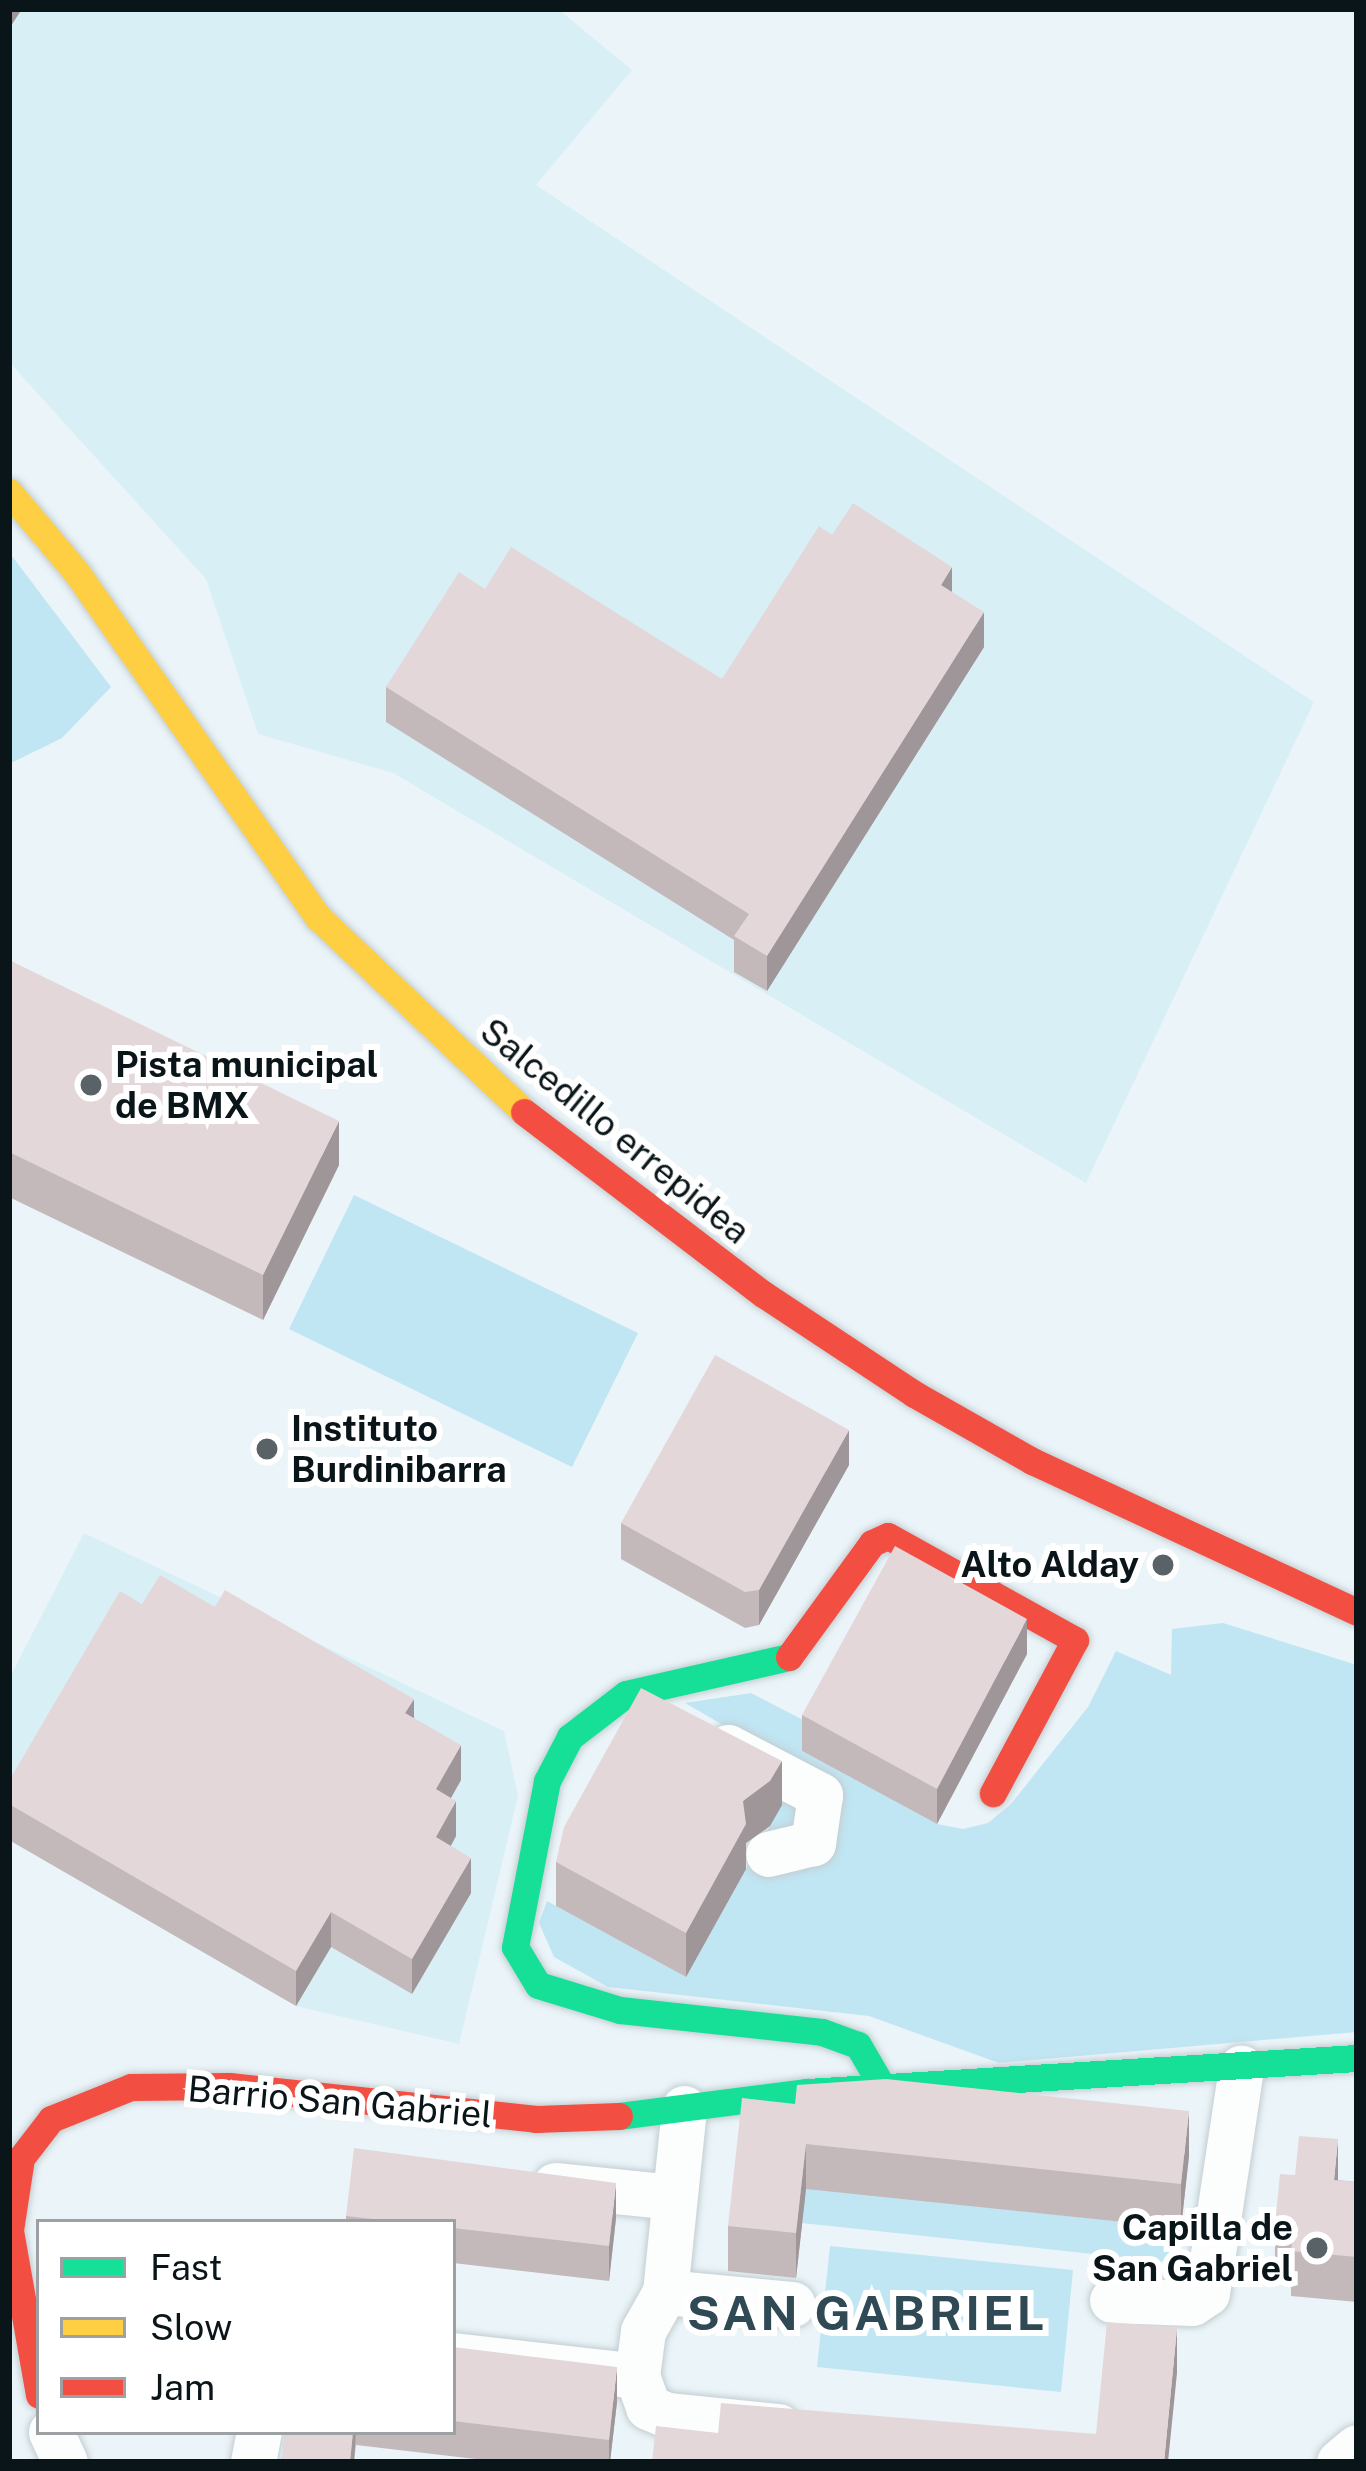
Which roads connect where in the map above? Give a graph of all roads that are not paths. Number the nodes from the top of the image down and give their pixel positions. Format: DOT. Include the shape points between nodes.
graph roads {
  1 [pos="9,492"];
  2 [pos="1357,1612"];
  3 [pos="626,1694"];
  4 [pos="994,1792"];
  5 [pos="767,1854"];
  6 [pos="1357,2058"];
  7 [pos="1241,2068"];
  8 [pos="883,2088"];
  9 [pos="683,2108"];
  10 [pos="15,2137"];
  11 [pos="511,2180"];
  12 [pos="674,2197"];
  13 [pos="665,2292"];
  14 [pos="1112,2300"];
  15 [pos="792,2304"];
  16 [pos="456,2355"];
  17 [pos="637,2376"];
  18 [pos="36,2378"];
  19 [pos="831,2432"];
  20 [pos="1357,2446"];
  21 [pos="1339,2462"];
  1 -- 2 [label="street, Salcedillo errepidea" via="77,572 319,918 496,1090 763,1294 914,1394 1052,1471"];
  3 -- 4 [label="street" via="696,1672 795,1656 872,1543 888,1536 1075,1640"];
  3 -- 5 [label="street" via="820,1795 813,1843"];
  3 -- 8 [label="street" via="570,1737 547,1781 514,1927 524,1968 559,1996 620,2010 822,2032 859,2045"];
  6 -- 7 [label="street, Barrio San Gabriel"];
  7 -- 8 [label="street, Barrio San Gabriel"];
  7 -- 14 [label="street" via="1207,2293 1192,2303"];
  8 -- 9 [label="street, Barrio San Gabriel"];
  9 -- 10 [label="street, Barrio San Gabriel" via="536,2120 229,2086 131,2087"];
  9 -- 12 [label="street"];
  10 -- 18 [label="street" via="10,2230"];
  11 -- 12 [label="street, Barrio San Gabriel"];
  12 -- 13 [label="street"];
  13 -- 15 [label="street"];
  13 -- 17 [label="street" via="643,2331"];
  16 -- 17 [label="street"];
  17 -- 19 [label="street" via="648,2407 667,2415"];
  20 -- 21 [label="street"];
}
